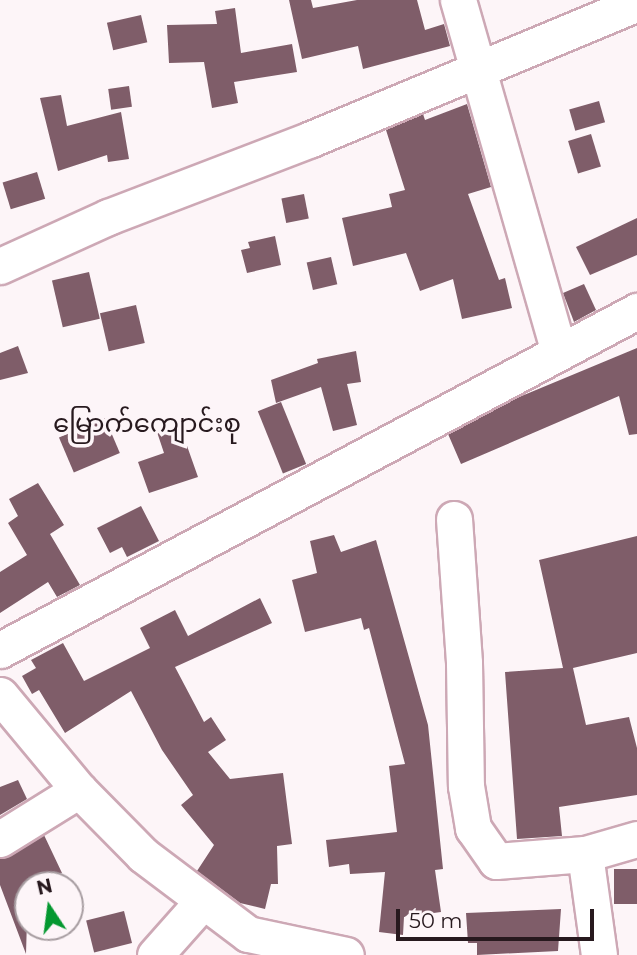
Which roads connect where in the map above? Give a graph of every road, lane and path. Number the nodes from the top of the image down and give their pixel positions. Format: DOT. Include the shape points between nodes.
graph roads {
  1 [pos="458,0"];
  2 [pos="637,3"];
  3 [pos="480,71"];
  4 [pos="0,266"];
  5 [pos="637,311"];
  6 [pos="559,352"];
  7 [pos="454,519"];
  8 [pos="0,650"];
  9 [pos="0,695"];
  10 [pos="79,790"];
  11 [pos="0,839"];
  12 [pos="637,839"];
  13 [pos="585,854"];
  14 [pos="203,901"];
  15 [pos="155,955"];
  16 [pos="346,955"];
  17 [pos="598,955"];
  1 -- 3 [label="street"];
  2 -- 3 [label="street"];
  3 -- 4 [label="street" via="108,217"];
  3 -- 6 [label="street"];
  5 -- 6 [label="street"];
  6 -- 8 [label="street"];
  7 -- 13 [label="street" via="464,663 466,786 473,828 496,861"];
  9 -- 10 [label="street"];
  10 -- 11 [label="street"];
  10 -- 14 [label="street" via="143,855"];
  12 -- 13 [label="street"];
  13 -- 17 [label="street"];
  14 -- 15 [label="street"];
  14 -- 16 [label="street" via="248,934"];
}
